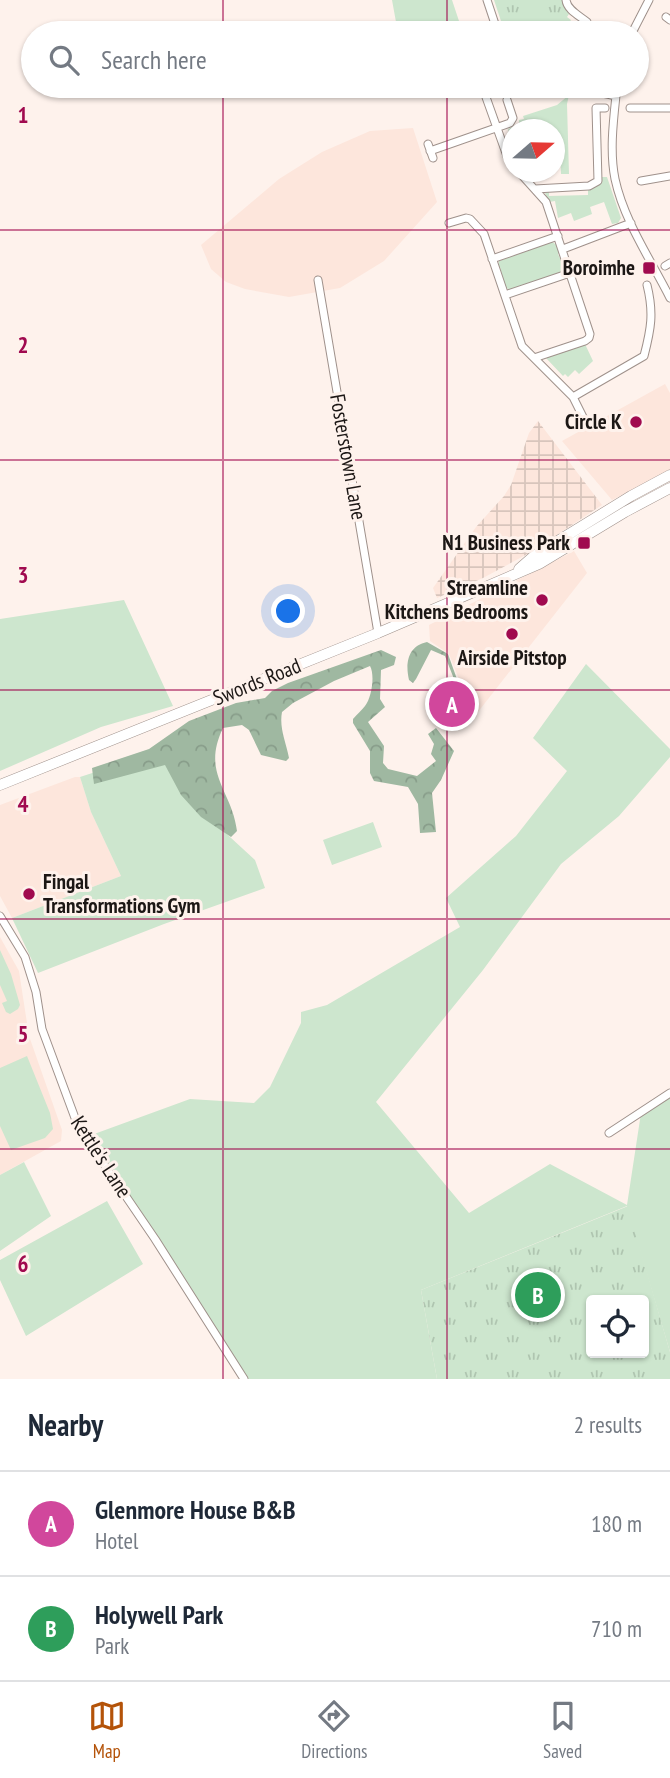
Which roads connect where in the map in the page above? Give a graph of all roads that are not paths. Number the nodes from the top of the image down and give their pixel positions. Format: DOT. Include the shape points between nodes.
graph roads {
  1 [pos="487,0"];
  2 [pos="566,0"];
  3 [pos="649,0"];
  4 [pos="494,21"];
  5 [pos="586,21"];
  6 [pos="638,21"];
  7 [pos="486,98"];
  8 [pos="616,98"];
  9 [pos="507,100"];
  10 [pos="629,107"];
  11 [pos="605,108"];
  12 [pos="670,108"];
  13 [pos="496,128"];
  14 [pos="502,143"];
  15 [pos="430,151"];
  16 [pos="670,176"];
  17 [pos="641,181"];
  18 [pos="528,182"];
  19 [pos="535,189"];
  20 [pos="449,223"];
  21 [pos="631,223"];
  22 [pos="558,236"];
  23 [pos="563,249"];
  24 [pos="492,259"];
  25 [pos="570,273"];
  26 [pos="318,280"];
  27 [pos="647,285"];
  28 [pos="505,295"];
  29 [pos="670,298"];
  30 [pos="534,358"];
  31 [pos="573,397"];
  32 [pos="585,421"];
  33 [pos="670,475"];
  34 [pos="670,488"];
  35 [pos="513,574"];
  36 [pos="378,633"];
  37 [pos="0,785"];
  38 [pos="0,916"];
  39 [pos="670,1093"];
  40 [pos="609,1133"];
  41 [pos="244,1379"];
  1 -- 4 [label="street"];
  2 -- 5 [label="street"];
  3 -- 6 [label="street"];
  7 -- 13 [label="street"];
  8 -- 21 [label="street" via="614,167"];
  9 -- 13 [label="street" via="512,121"];
  10 -- 12 [label="street"];
  11 -- 19 [label="street" via="596,108 598,181 590,186"];
  13 -- 14 [label="street"];
  13 -- 15 [label="street"];
  16 -- 17 [label="street"];
  18 -- 19 [label="street"];
  19 -- 22 [label="street" via="546,202"];
  20 -- 24 [label="street" via="470,219 484,234"];
  21 -- 23 [label="street"];
  21 -- 29 [label="street"];
  22 -- 23 [label="street"];
  22 -- 24 [label="street"];
  23 -- 25 [label="street"];
  24 -- 28 [label="street"];
  25 -- 28 [label="street"];
  25 -- 30 [label="street" via="589,338"];
  26 -- 36 [label="street, Fosterstown Lane"];
  27 -- 31 [label="street" via="652,324 644,356"];
  28 -- 30 [label="street" via="522,346"];
  30 -- 31 [label="street"];
  31 -- 32 [label="street"];
  33 -- 35 [label="main road, Swords Road" via="535,555"];
  34 -- 35 [label="main road, Swords Road" via="539,564"];
  35 -- 36 [label="main road, Swords Road"];
  36 -- 37 [label="main road, Swords Road"];
  38 -- 41 [label="street, Kettle's Lane" via="25,957 44,1035 78,1126"];
  39 -- 40 [label="street"];
}
